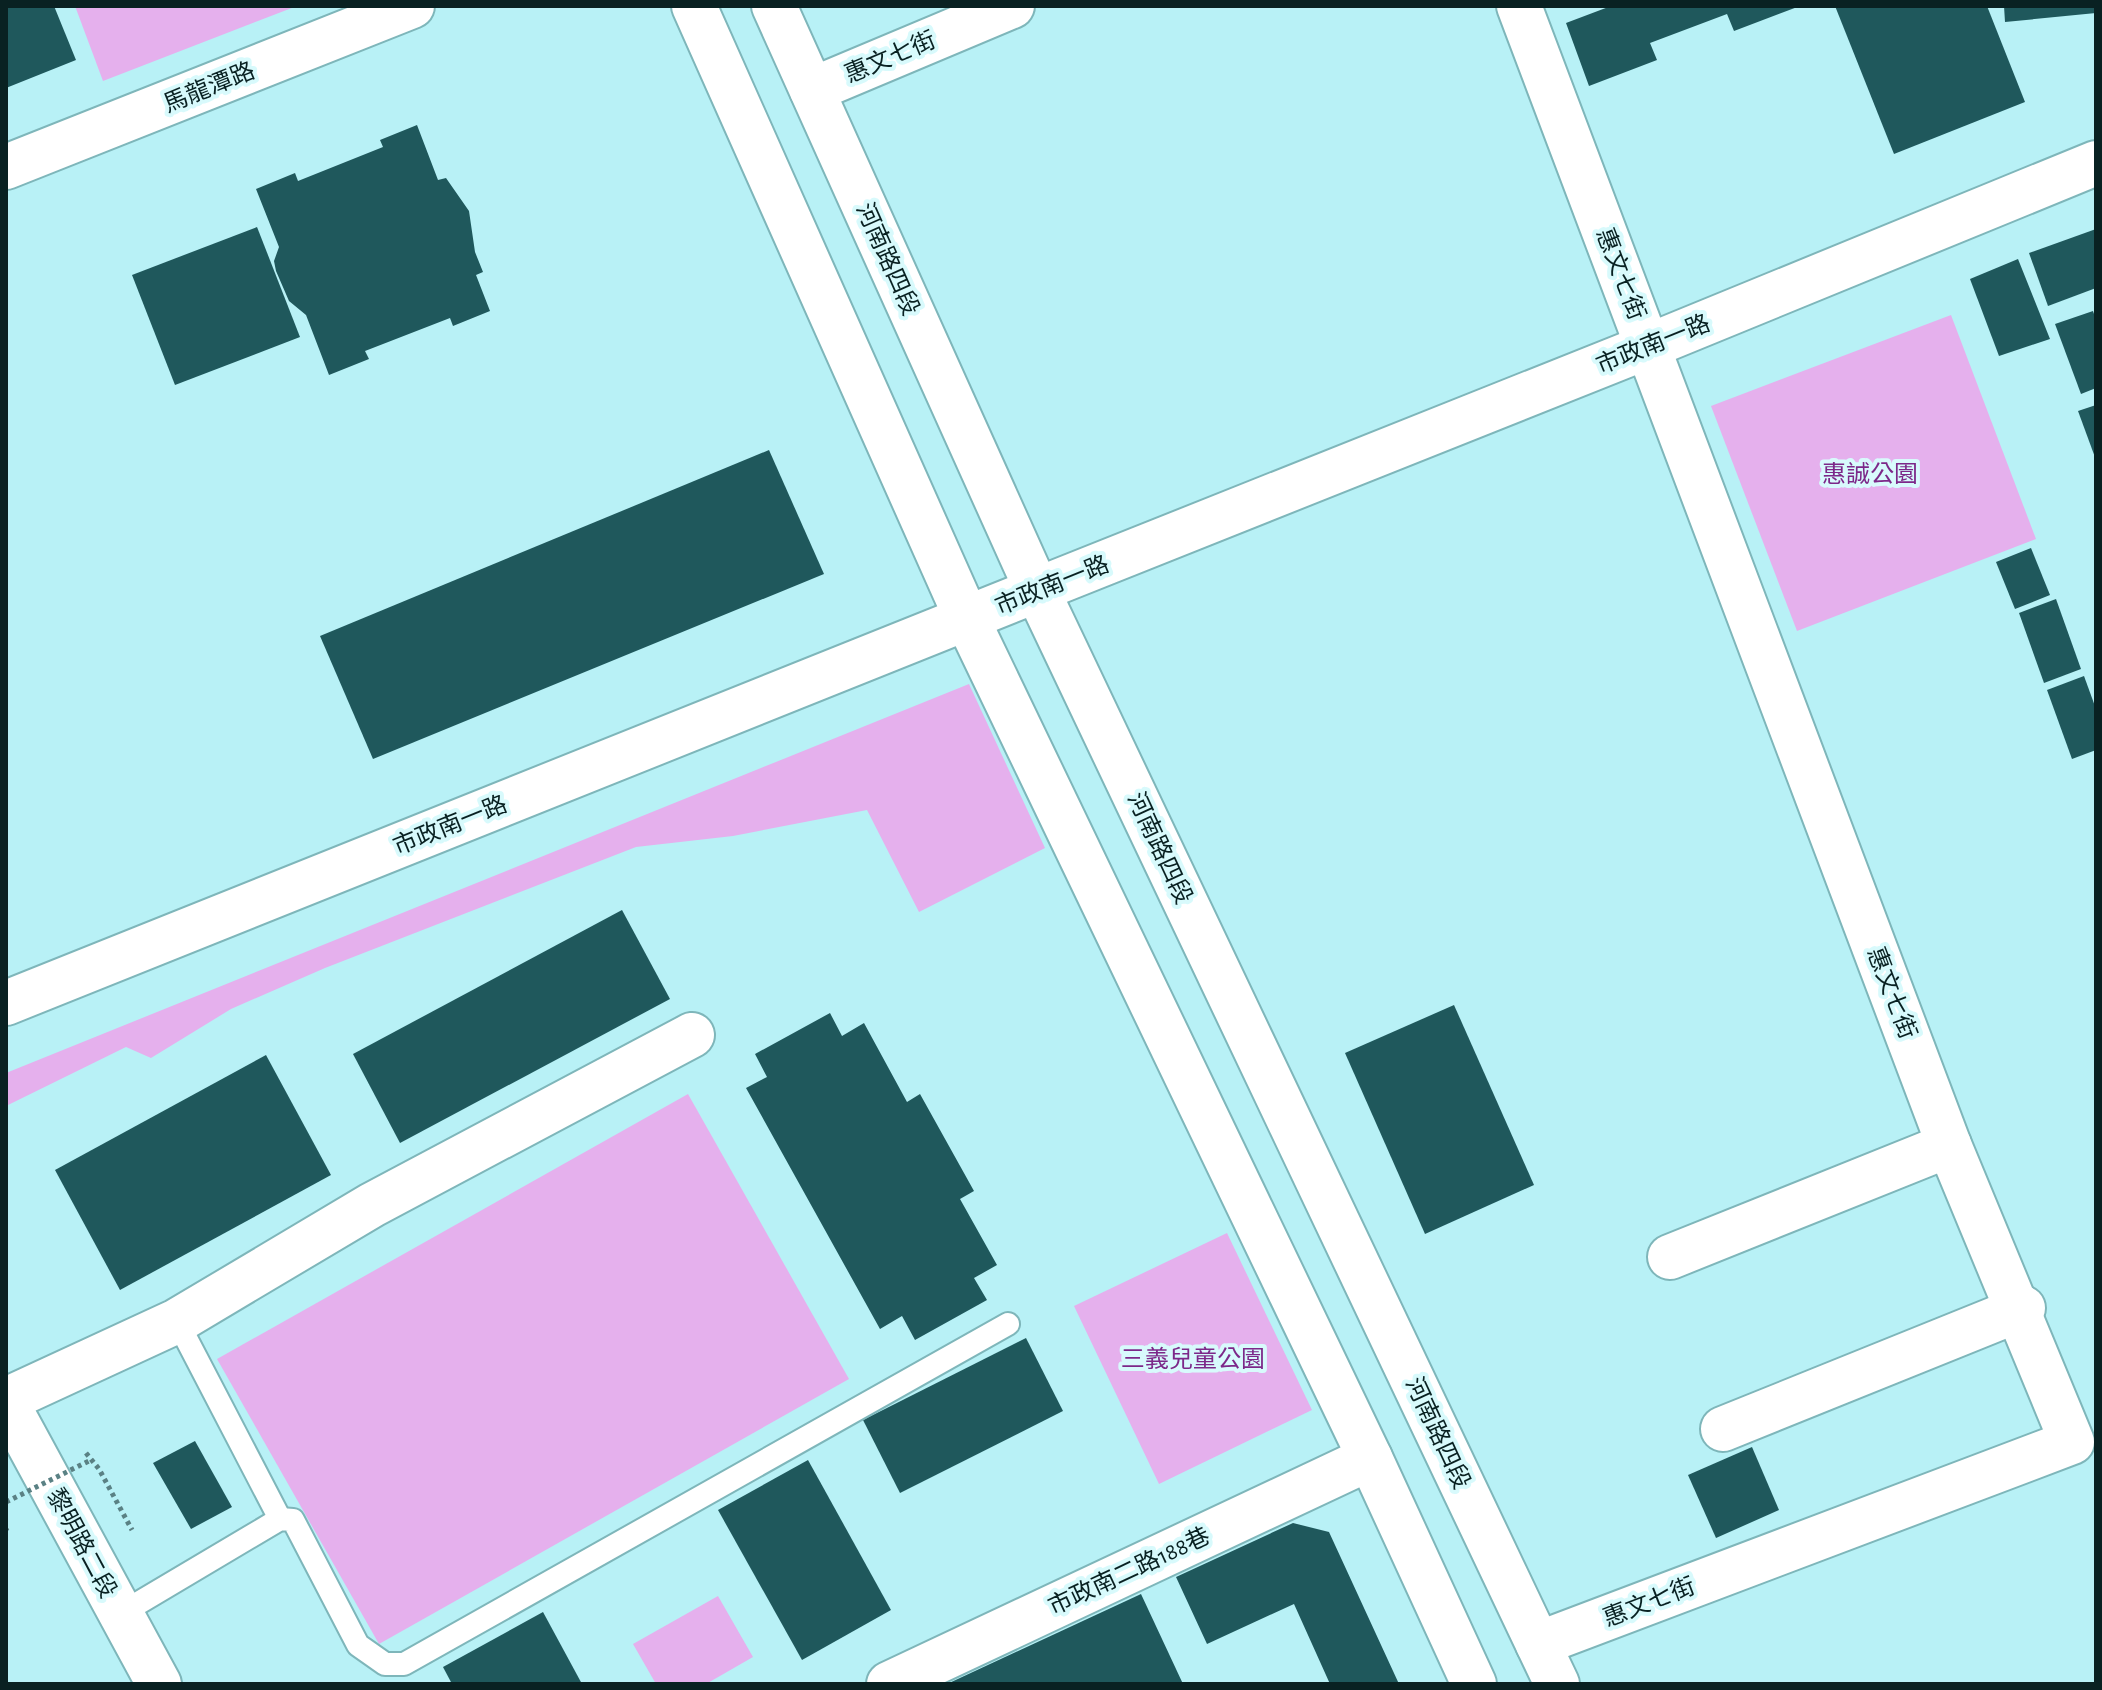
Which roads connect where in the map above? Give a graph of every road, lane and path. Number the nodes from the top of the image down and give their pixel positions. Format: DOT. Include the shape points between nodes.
graph roads {
  1 [pos="412,6"];
  2 [pos="694,6"];
  3 [pos="774,6"];
  4 [pos="1012,6"];
  5 [pos="1519,6"];
  6 [pos="812,90"];
  7 [pos="2096,163"];
  8 [pos="6,167"];
  9 [pos="1649,346"];
  10 [pos="1037,590"];
  11 [pos="967,619"];
  12 [pos="6,1003"];
  13 [pos="692,1035"];
  14 [pos="1949,1145"];
  15 [pos="1670,1257"];
  16 [pos="2020,1309"];
  17 [pos="177,1321"];
  18 [pos="1008,1324"];
  19 [pos="6,1401"];
  20 [pos="1723,1429"];
  21 [pos="86,1453"];
  22 [pos="1370,1458"];
  23 [pos="91,1460"];
  24 [pos="6,1502"];
  25 [pos="280,1519"];
  26 [pos="132,1530"];
  27 [pos="120,1614"];
  28 [pos="1538,1644"];
  29 [pos="159,1684"];
  30 [pos="889,1684"];
  31 [pos="1474,1684"];
  32 [pos="1557,1684"];
  1 -- 8 [label="street, 馬龍潭路"];
  2 -- 11 [label="street"];
  3 -- 6 [label="street, 河南路四段"];
  4 -- 6 [label="street, 惠文七街"];
  5 -- 9 [label="street, 惠文七街"];
  6 -- 10 [label="street, 河南路四段"];
  7 -- 9 [label="street, 市政南一路"];
  9 -- 10 [label="street, 市政南一路"];
  9 -- 14 [label="street, 惠文七街"];
  10 -- 11 [label="street, 市政南一路"];
  10 -- 28 [label="street, 河南路四段"];
  11 -- 12 [label="street, 市政南一路"];
  11 -- 22 [label="street"];
  13 -- 17 [label="street" via="372,1205"];
  14 -- 15 [label="street"];
  14 -- 16 [label="street, 惠文七街"];
  16 -- 20 [label="street"];
  16 -- 28 [label="street, 惠文七街" via="2072,1442"];
  17 -- 19 [label="street"];
  17 -- 25 [label="lane"];
  18 -- 25 [label="lane" via="404,1664 385,1664 358,1645 293,1520"];
  19 -- 27 [label="street, 黎明路二段"];
  21 -- 23 [label="path"];
  22 -- 30 [label="street, 市政南二路188巷"];
  22 -- 31 [label="street"];
  23 -- 24 [label="path, bridge"];
  23 -- 26 [label="path"];
  25 -- 27 [label="lane"];
  27 -- 29 [label="street, 黎明路二段"];
  28 -- 32 [label="street, 河南路四段"];
}
